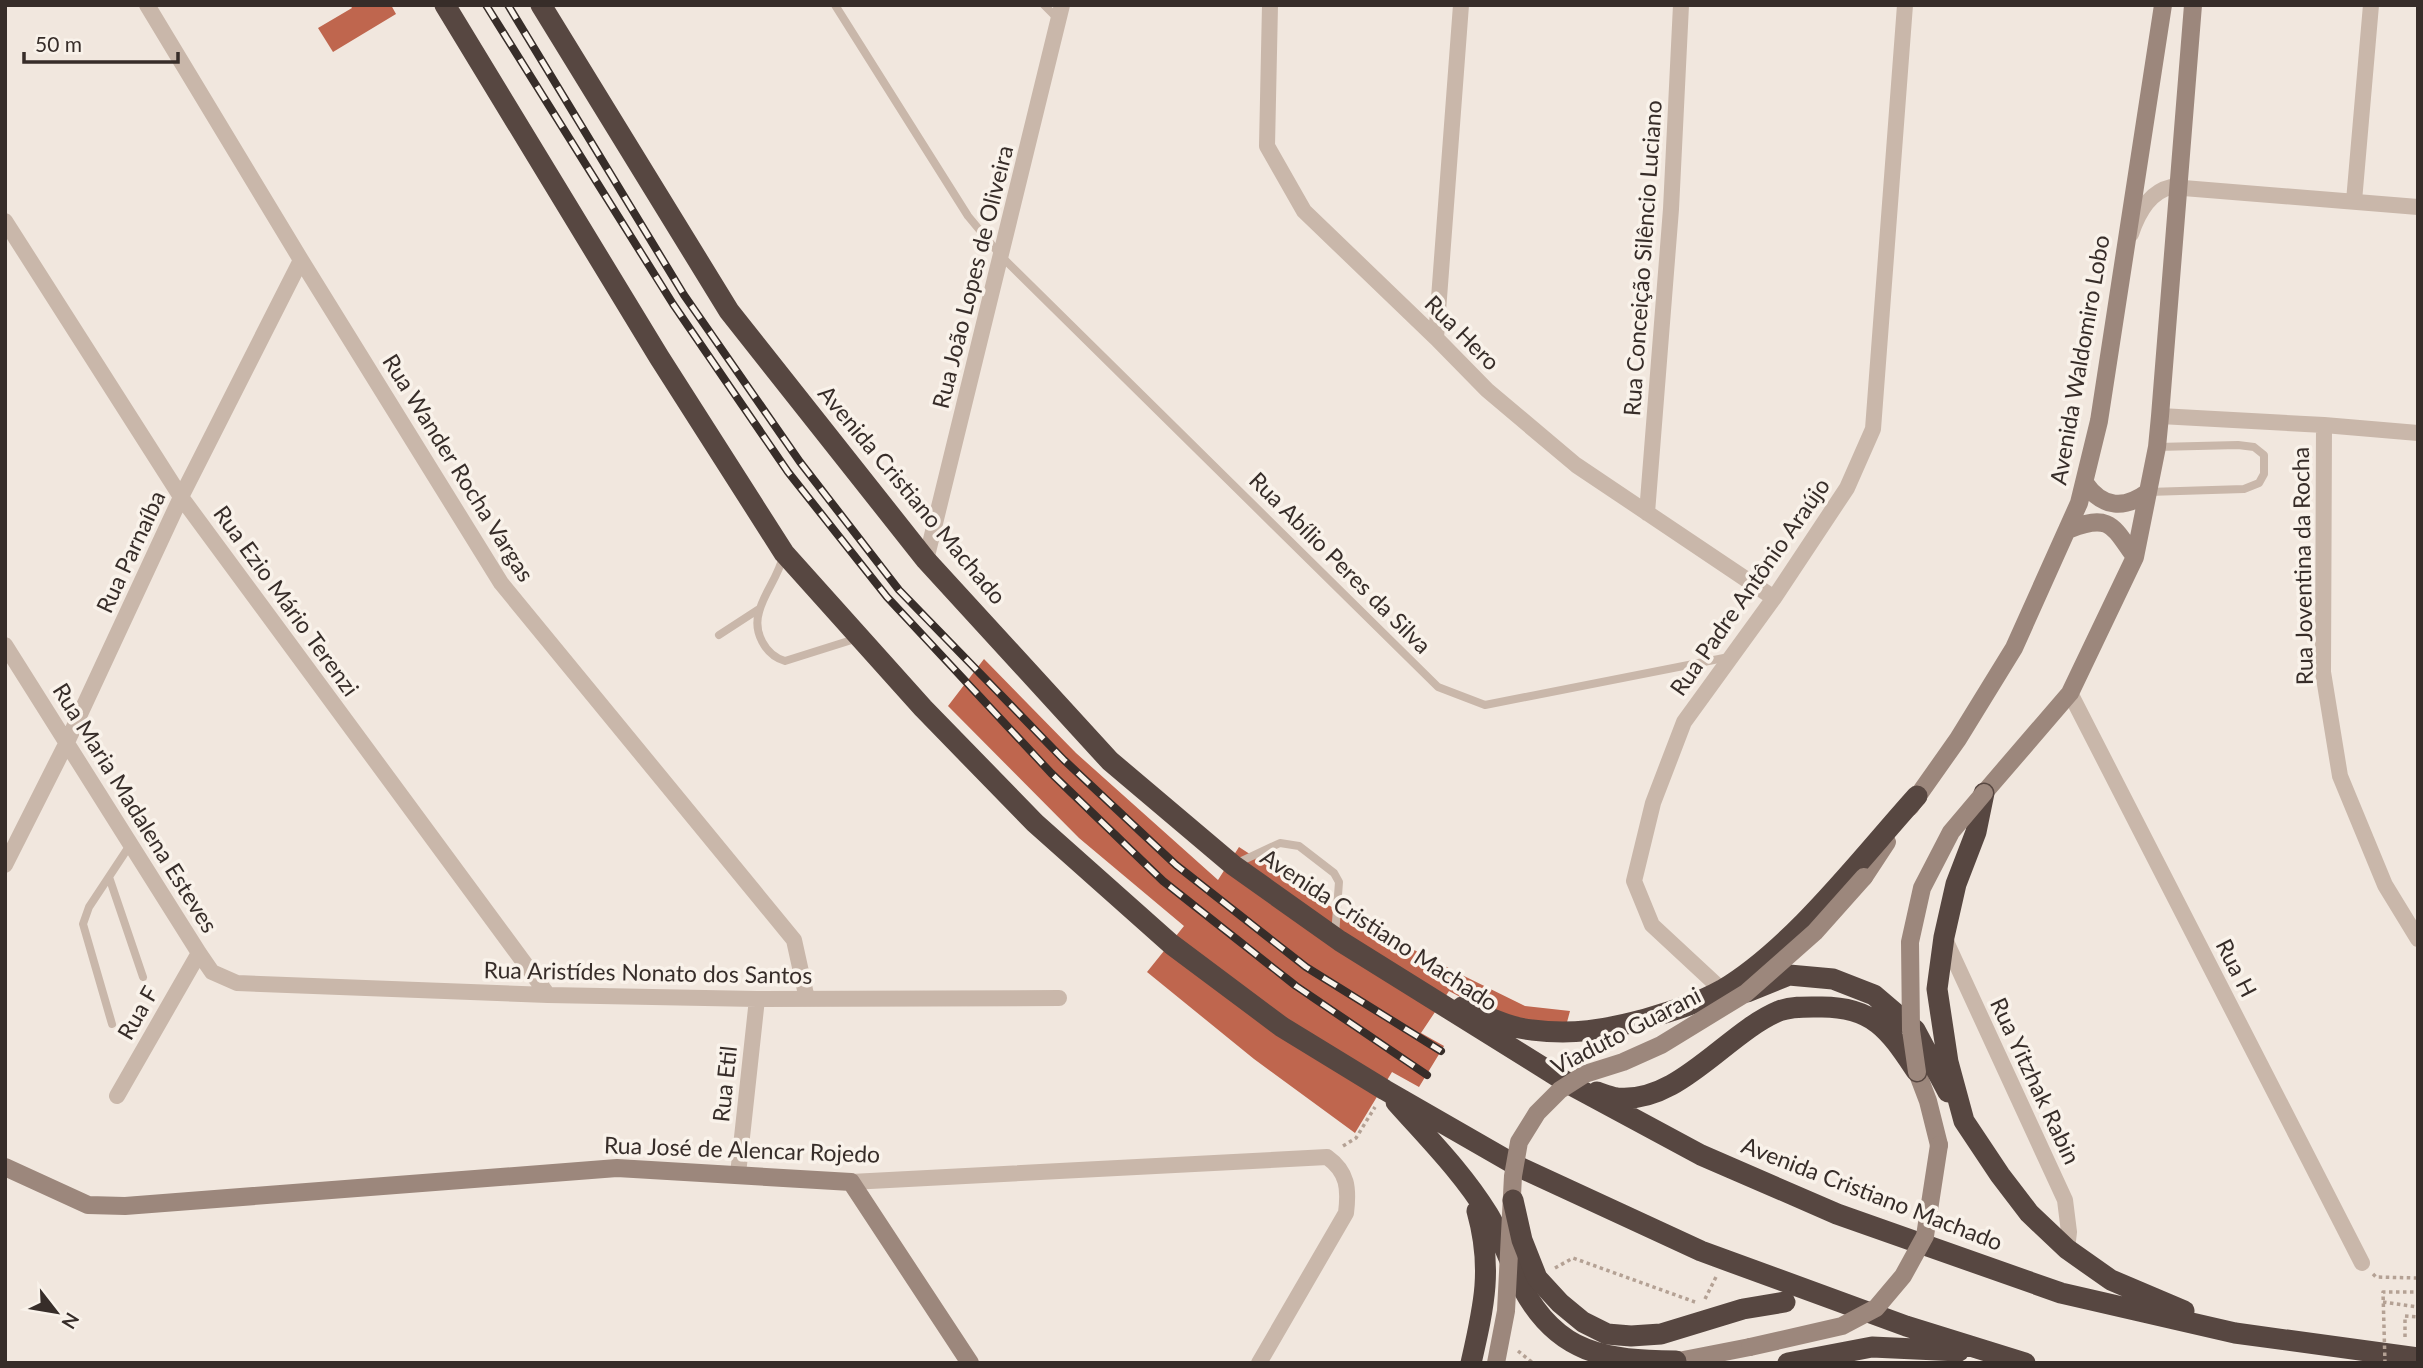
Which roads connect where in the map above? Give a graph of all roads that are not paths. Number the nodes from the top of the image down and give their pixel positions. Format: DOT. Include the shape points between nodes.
graph roads {
  1 [pos="147,5"];
  2 [pos="444,5"];
  3 [pos="541,5"];
  4 [pos="835,5"];
  5 [pos="1044,5"];
  6 [pos="1270,5"];
  7 [pos="1461,5"];
  8 [pos="1681,5"];
  9 [pos="1905,5"];
  10 [pos="2163,5"];
  11 [pos="2193,5"];
  12 [pos="2371,5"];
  13 [pos="1061,13"];
  14 [pos="2177,186"];
  15 [pos="2354,201"];
  16 [pos="2418,207"];
  17 [pos="5,221"];
  18 [pos="1002,257"];
  19 [pos="2124,257"];
  20 [pos="301,260"];
  21 [pos="1436,338"];
  22 [pos="2160,416"];
  23 [pos="2324,425"];
  24 [pos="2418,433"];
  25 [pos="2157,447"];
  26 [pos="2085,483"];
  27 [pos="2148,492"];
  28 [pos="181,497"];
  29 [pos="1647,513"];
  30 [pos="2070,528"];
  31 [pos="784,553"];
  32 [pos="2135,557"];
  33 [pos="926,560"];
  34 [pos="1774,598"];
  35 [pos="759,609"];
  36 [pos="719,635"];
  37 [pos="859,637"];
  38 [pos="5,645"];
  39 [pos="1729,657"];
  40 [pos="2070,692"];
  41 [pos="67,742"];
  42 [pos="1984,793"];
  43 [pos="1917,796"];
  44 [pos="131,844"];
  45 [pos="5,865"];
  46 [pos="1233,865"];
  47 [pos="109,877"];
  48 [pos="1864,877"];
  49 [pos="1335,937"];
  50 [pos="1944,937"];
  51 [pos="2418,939"];
  52 [pos="199,953"];
  53 [pos="144,977"];
  54 [pos="237,983"];
  55 [pos="1722,989"];
  56 [pos="1746,993"];
  57 [pos="548,995"];
  58 [pos="1430,997"];
  59 [pos="1059,998"];
  60 [pos="757,999"];
  61 [pos="807,999"];
  62 [pos="112,1024"];
  63 [pos="1917,1072"];
  64 [pos="1571,1085"];
  65 [pos="1385,1090"];
  66 [pos="117,1096"];
  67 [pos="1964,1121"];
  68 [pos="5,1167"];
  69 [pos="738,1174"];
  70 [pos="851,1182"];
  71 [pos="1471,1189"];
  72 [pos="1513,1200"];
  73 [pos="2067,1249"];
  74 [pos="2362,1263"];
  75 [pos="1826,1298"];
  76 [pos="2235,1333"];
  77 [pos="1990,1353"];
  78 [pos="2418,1358"];
  79 [pos="1672,1362"];
  80 [pos="970,1363"];
  81 [pos="1259,1363"];
  82 [pos="1471,1363"];
  83 [pos="1496,1363"];
  84 [pos="1788,1363"];
  85 [pos="2025,1363"];
  1 -- 20 [label="street, Rua Wander Rocha Vargas"];
  2 -- 31 [label="highway"];
  3 -- 33 [label="highway, Avenida Cristiano Machado" via="729,312"];
  4 -- 18 [label="lane, Rua Abílio Peres da Silva" via="968,216"];
  5 -- 13 [label="lane"];
  6 -- 21 [label="street, Rua Hero" via="1266,146 1304,211"];
  7 -- 21 [label="street"];
  8 -- 29 [label="street, Rua Conceição Silêncio Luciano" via="1671,209"];
  9 -- 34 [label="street, Rua Padre Antônio Araújo" via="1873,429 1847,488"];
  10 -- 19 [label="main road, Avenida Waldomiro Lobo"];
  11 -- 14 [label="main road"];
  12 -- 15 [label="street"];
  13 -- 18 [label="street, Rua João Lopes de Oliveira"];
  14 -- 15 [label="street"];
  14 -- 19 [label="street" via="2161,190 2147,202"];
  14 -- 22 [label="main road"];
  15 -- 16 [label="street"];
  17 -- 28 [label="street, Rua Ezio Mário Terenzi"];
  18 -- 33 [label="street, Rua João Lopes de Oliveira"];
  18 -- 39 [label="lane, Rua Abílio Peres da Silva" via="1438,687 1485,705"];
  19 -- 26 [label="main road, Avenida Waldomiro Lobo"];
  20 -- 28 [label="street, Rua Parnaíba"];
  20 -- 61 [label="street, Rua Wander Rocha Vargas" via="501,583 794,940"];
  21 -- 29 [label="street, Rua Hero" via="1487,390 1576,466"];
  22 -- 23 [label="street"];
  22 -- 25 [label="main road"];
  23 -- 24 [label="street"];
  23 -- 51 [label="street, Rua Joventina da Rocha" via="2323,671 2340,776 2385,885"];
  25 -- 27 [label="main road"];
  25 -- 27 [label="lane" via="2254,447 2264,455 2264,474 2259,483 2244,489"];
  26 -- 27 [label="main road" via="2102,500 2114,503 2133,502"];
  26 -- 30 [label="main road, Avenida Waldomiro Lobo"];
  27 -- 32 [label="main road"];
  28 -- 41 [label="street, Rua Parnaíba"];
  28 -- 57 [label="street, Rua Ezio Mário Terenzi"];
  29 -- 34 [label="street, Rua Hero"];
  30 -- 32 [label="main road" via="2091,522 2108,524"];
  30 -- 43 [label="main road, Avenida Waldomiro Lobo" via="2014,648"];
  31 -- 35 [label="lane"];
  31 -- 37 [label="highway"];
  32 -- 40 [label="main road"];
  33 -- 46 [label="highway, Avenida Cristiano Machado" via="1110,761"];
  34 -- 39 [label="street, Rua Padre Antônio Araújo"];
  35 -- 36 [label="lane"];
  35 -- 37 [label="lane" via="760,638 767,651 785,661"];
  37 -- 65 [label="highway" via="1035,823 1171,944 1282,1027"];
  38 -- 41 [label="street, Rua Maria Madalena Esteves"];
  39 -- 55 [label="street, Rua Padre Antônio Araújo" via="1684,722 1653,803 1634,881 1652,925"];
  40 -- 42 [label="main road"];
  40 -- 74 [label="street, Rua H"];
  41 -- 44 [label="street, Rua Maria Madalena Esteves"];
  41 -- 45 [label="street, Rua Parnaíba"];
  42 -- 50 [label="highway"];
  42 -- 63 [label="main road, bridge" via="1951,832 1922,888 1910,942 1911,1030"];
  43 -- 48 [label="main road, Avenida Waldomiro Lobo"];
  43 -- 55 [label="highway" via="1787,937"];
  44 -- 47 [label="lane"];
  44 -- 52 [label="street, Rua Maria Madalena Esteves"];
  46 -- 49 [label="highway, Avenida Cristiano Machado"];
  46 -- 49 [label="lane" via="1280,843 1299,846 1339,882"];
  47 -- 53 [label="lane"];
  47 -- 62 [label="lane" via="83,924"];
  48 -- 56 [label="main road, Viaduto Guarani, bridge" via="1815,932"];
  49 -- 58 [label="highway, Avenida Cristiano Machado"];
  50 -- 67 [label="highway" via="1937,989 1948,1062"];
  50 -- 73 [label="street, Rua Yitzhak Rabin" via="2065,1200"];
  52 -- 54 [label="street, Rua Maria Madalena Esteves" via="212,972"];
  52 -- 66 [label="street, Rua F"];
  54 -- 57 [label="street, Rua Aristídes Nonato dos Santos"];
  55 -- 58 [label="highway" via="1657,1015 1606,1030 1580,1032 1531,1030"];
  56 -- 67 [label="highway" via="1788,975 1833,979 1874,995 1915,1030"];
  56 -- 72 [label="main road, Viaduto Guarani, bridge" via="1661,1045 1586,1074 1560,1090 1537,1113 1519,1142"];
  57 -- 60 [label="street, Rua Aristídes Nonato dos Santos"];
  58 -- 64 [label="highway, Avenida Cristiano Machado"];
  59 -- 61 [label="street, Rua Aristídes Nonato dos Santos"];
  60 -- 61 [label="street, Rua Aristídes Nonato dos Santos"];
  60 -- 69 [label="street, Rua Etil"];
  63 -- 64 [label="highway" via="1885,1026 1838,1007 1809,1007 1781,1010 1672,1085 1644,1096 1617,1098"];
  63 -- 79 [label="main road, bridge" via="1939,1145 1926,1236 1903,1276 1876,1308 1842,1326"];
  64 -- 76 [label="highway, Avenida Cristiano Machado" via="1701,1155 1837,1214 2061,1293"];
  65 -- 71 [label="highway"];
  65 -- 75 [label="highway" via="1519,1167 1724,1259"];
  67 -- 73 [label="highway" via="2029,1213"];
  68 -- 69 [label="main road, Rua José de Alencar Rojedo" via="88,1205 125,1206 617,1168"];
  69 -- 70 [label="main road, Rua José de Alencar Rojedo"];
  70 -- 80 [label="main road"];
  70 -- 81 [label="street, Rua José de Alencar Rojedo" via="1327,1157 1344,1176 1346,1213"];
  71 -- 79 [label="highway" via="1539,1317 1567,1341 1601,1354"];
  71 -- 82 [label="highway" via="1484,1235 1487,1275"];
  72 -- 75 [label="highway, bridge" via="1537,1278 1583,1322 1606,1334 1661,1334 1743,1310"];
  72 -- 83 [label="main road, Viaduto Guarani, bridge" via="1506,1311"];
  73 -- 76 [label="highway" via="2110,1280"];
  75 -- 77 [label="highway"];
  76 -- 78 [label="highway, Avenida Cristiano Machado"];
  77 -- 84 [label="highway" via="1872,1347"];
  77 -- 85 [label="highway"];
}
